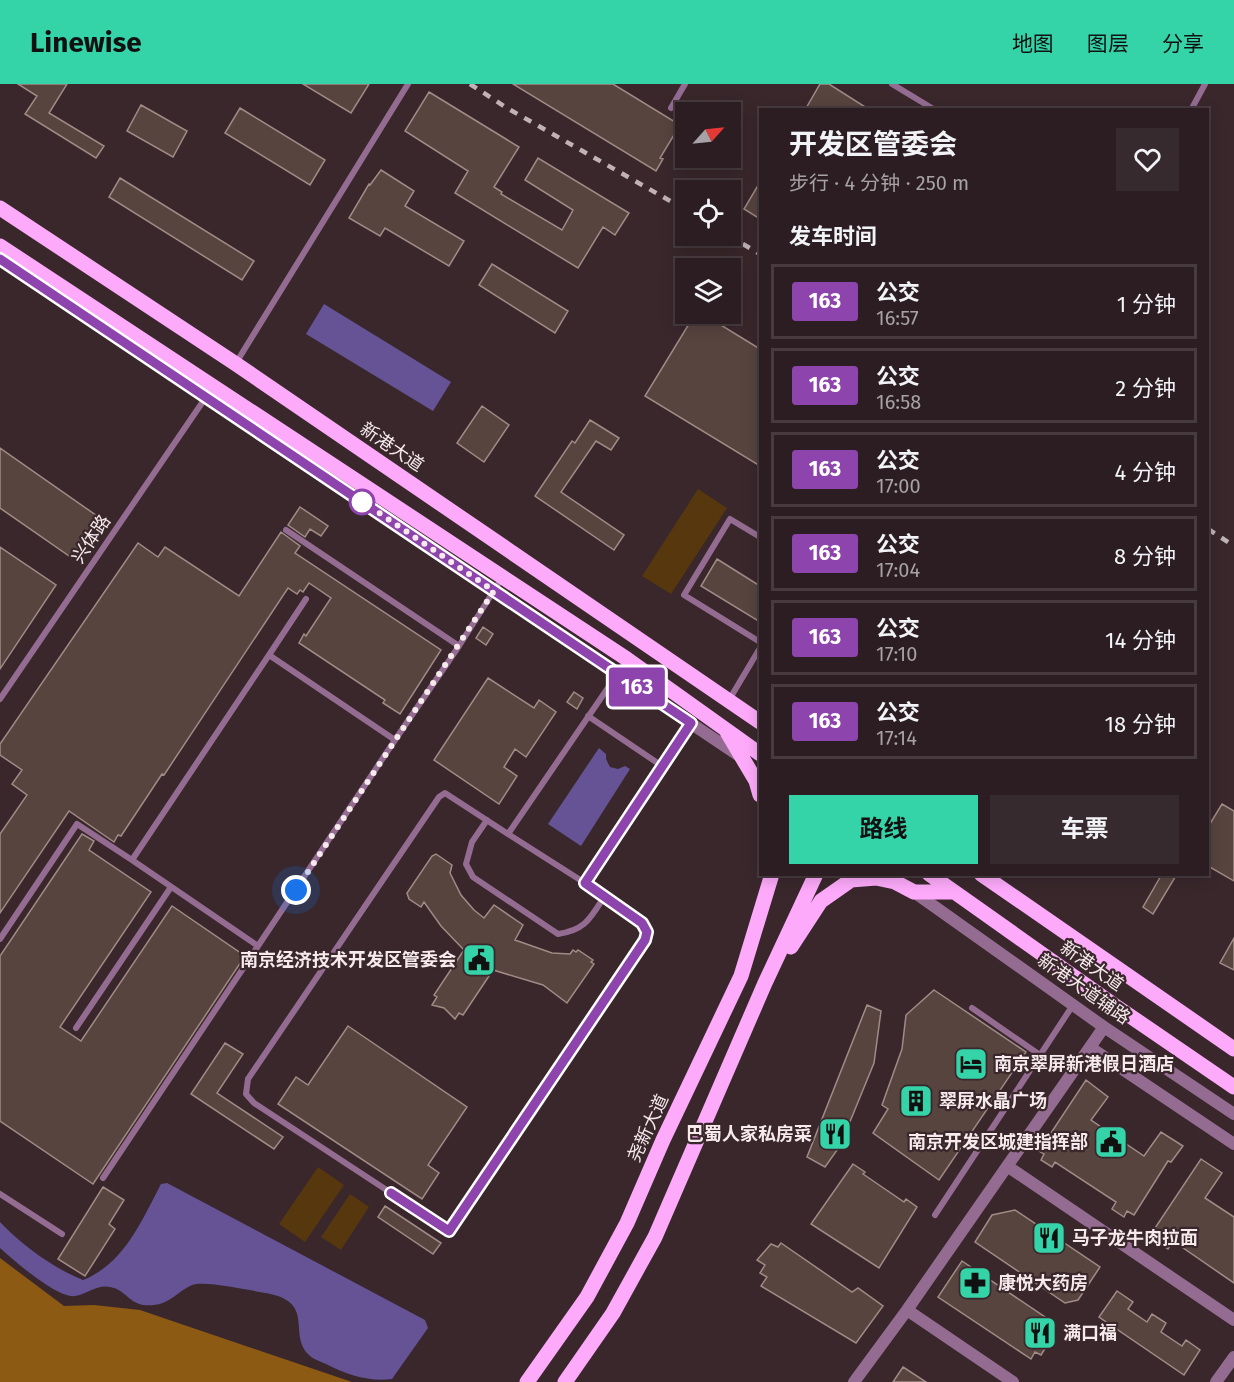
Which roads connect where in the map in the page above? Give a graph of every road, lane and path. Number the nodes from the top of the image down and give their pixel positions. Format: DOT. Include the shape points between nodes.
graph roads {
  1 [pos="408,84"];
  2 [pos="685,84"];
  3 [pos="892,84"];
  4 [pos="1205,84"];
  5 [pos="671,108"];
  6 [pos="932,108"];
  7 [pos="1192,108"];
  8 [pos="0,207"];
  9 [pos="0,246"];
  10 [pos="0,259"];
  11 [pos="236,364"];
  12 [pos="206,397"];
  13 [pos="286,530"];
  14 [pos="759,536"];
  15 [pos="503,578"];
  16 [pos="494,591"];
  17 [pos="306,599"];
  18 [pos="759,641"];
  19 [pos="459,646"];
  20 [pos="759,650"];
  21 [pos="269,655"];
  22 [pos="627,659"];
  23 [pos="617,674"];
  24 [pos="0,699"];
  25 [pos="729,700"];
  26 [pos="700,710"];
  27 [pos="588,716"];
  28 [pos="759,721"];
  29 [pos="691,723"];
  30 [pos="724,727"];
  31 [pos="395,740"];
  32 [pos="759,753"];
  33 [pos="741,757"];
  34 [pos="662,766"];
  35 [pos="759,792"];
  36 [pos="487,820"];
  37 [pos="508,834"];
  38 [pos="132,860"];
  39 [pos="771,876"];
  40 [pos="815,876"];
  41 [pos="932,876"];
  42 [pos="984,876"];
  43 [pos="585,883"];
  44 [pos="171,887"];
  45 [pos="914,892"];
  46 [pos="953,892"];
  47 [pos="604,897"];
  48 [pos="0,939"];
  49 [pos="258,946"];
  50 [pos="765,983"];
  51 [pos="1073,1004"];
  52 [pos="972,1008"];
  53 [pos="1104,1027"];
  54 [pos="76,1028"];
  55 [pos="1091,1048"];
  56 [pos="1234,1049"];
  57 [pos="1040,1055"];
  58 [pos="1234,1087"];
  59 [pos="1234,1114"];
  60 [pos="1234,1144"];
  61 [pos="1007,1166"];
  62 [pos="103,1178"];
  63 [pos="0,1194"];
  64 [pos="935,1215"];
  65 [pos="62,1234"];
  66 [pos="907,1310"];
  67 [pos="1234,1320"];
  68 [pos="1234,1357"];
  69 [pos="526,1382"];
  70 [pos="566,1382"];
  71 [pos="855,1382"];
  72 [pos="1013,1382"];
  73 [pos="1216,1382"];
  1 -- 11 [label="lane"];
  2 -- 5 [label="lane"];
  3 -- 6 [label="lane"];
  4 -- 7 [label="lane"];
  8 -- 11 [label="main road, 新港大道"];
  9 -- 15 [label="main road"];
  10 -- 12 [label="street"];
  11 -- 25 [label="main road, 新港大道"];
  12 -- 16 [label="street"];
  12 -- 24 [label="lane, 兴体路"];
  13 -- 19 [label="lane"];
  14 -- 18 [label="lane" via="730,519 684,595"];
  15 -- 16 [label="lane"];
  15 -- 22 [label="main road"];
  16 -- 19 [label="lane"];
  16 -- 23 [label="street"];
  17 -- 21 [label="lane"];
  19 -- 31 [label="lane"];
  20 -- 25 [label="lane"];
  21 -- 31 [label="lane"];
  21 -- 38 [label="lane"];
  22 -- 23 [label="lane"];
  22 -- 26 [label="main road"];
  23 -- 27 [label="lane"];
  23 -- 29 [label="street"];
  25 -- 28 [label="main road, 新港大道"];
  26 -- 29 [label="lane"];
  26 -- 30 [label="main road"];
  27 -- 34 [label="lane"];
  27 -- 37 [label="lane"];
  29 -- 33 [label="street"];
  29 -- 34 [label="lane"];
  30 -- 32 [label="main road"];
  30 -- 33 [label="main road"];
  31 -- 49 [label="lane"];
  33 -- 35 [label="main road"];
  34 -- 43 [label="lane"];
  36 -- 37 [label="lane"];
  36 -- 47 [label="lane" via="472,842 466,864 473,878 558,934 576,931"];
  36 -- 47 [label="lane" via="445,793 439,797 248,1079 246,1094 449,1231 645,940 647,932 642,923"];
  37 -- 43 [label="lane"];
  38 -- 44 [label="lane"];
  38 -- 48 [label="lane" via="77,824"];
  39 -- 69 [label="main road, 尧新大道" via="741,976 627,1223 587,1297"];
  40 -- 50 [label="main road"];
  41 -- 46 [label="main road, 新港大道"];
  42 -- 56 [label="main road, 新港大道"];
  43 -- 47 [label="lane"];
  44 -- 49 [label="lane"];
  44 -- 54 [label="lane"];
  45 -- 46 [label="main road"];
  45 -- 50 [label="main road" via="876,878 851,880 821,901"];
  45 -- 51 [label="street, 新港大道辅路"];
  46 -- 58 [label="main road, 新港大道"];
  49 -- 62 [label="lane"];
  50 -- 70 [label="main road" via="655,1237 613,1313"];
  51 -- 53 [label="street, 新港大道辅路"];
  51 -- 57 [label="lane"];
  52 -- 57 [label="lane"];
  53 -- 55 [label="street"];
  53 -- 59 [label="street, 新港大道辅路"];
  55 -- 60 [label="street"];
  55 -- 61 [label="street"];
  57 -- 64 [label="lane"];
  61 -- 66 [label="street"];
  61 -- 67 [label="street"];
  63 -- 65 [label="lane"];
  66 -- 71 [label="street"];
  66 -- 72 [label="street"];
  68 -- 73 [label="street"];
}
